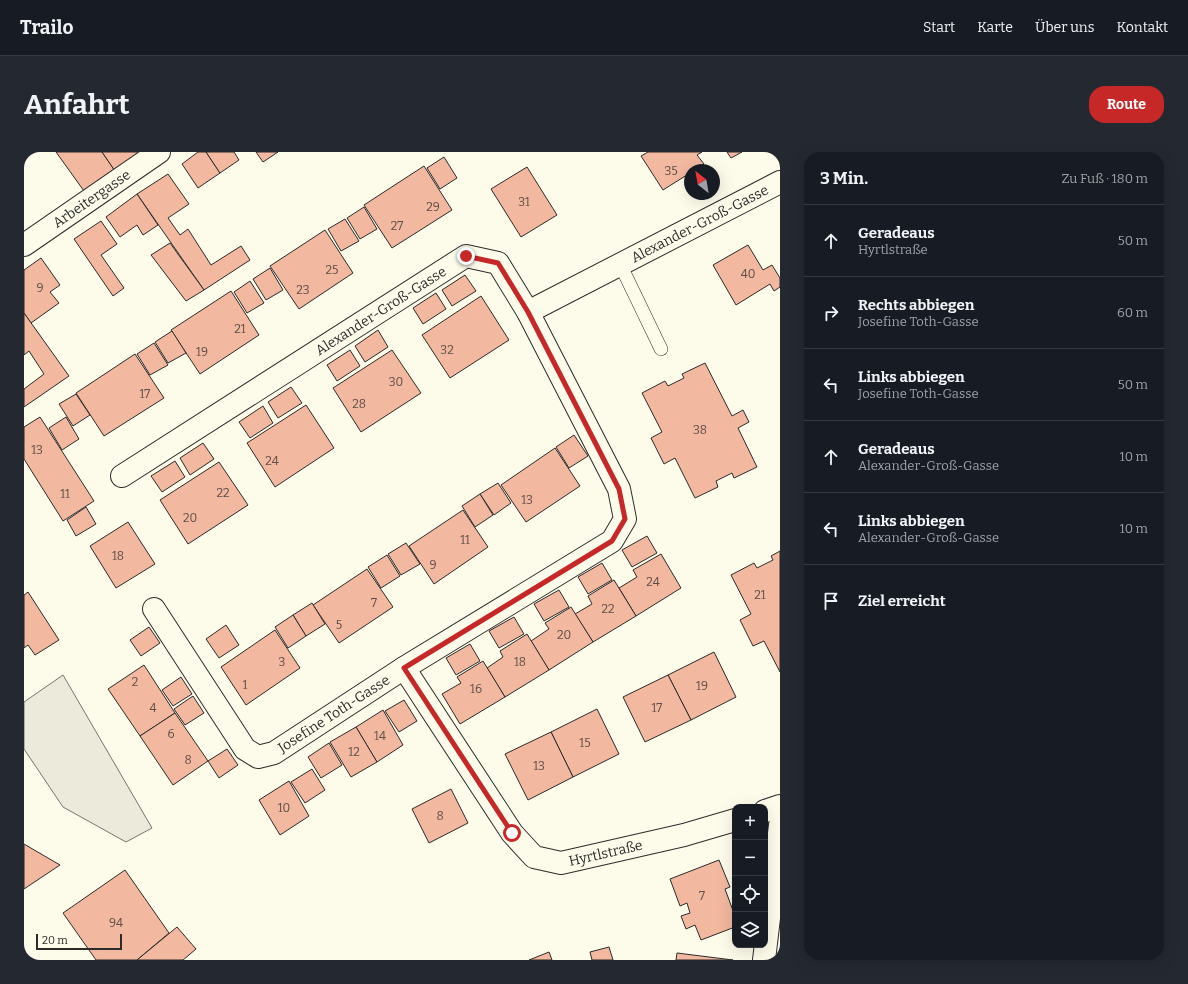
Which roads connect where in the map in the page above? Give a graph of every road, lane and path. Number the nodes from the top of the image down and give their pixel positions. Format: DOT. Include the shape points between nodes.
graph roads {
  1 [pos="159,152"];
  2 [pos="780,182"];
  3 [pos="24,245"];
  4 [pos="620,264"];
  5 [pos="528,312"];
  6 [pos="661,349"];
  7 [pos="122,476"];
  8 [pos="154,609"];
  9 [pos="404,668"];
  10 [pos="780,806"];
  11 [pos="768,810"];
  12 [pos="732,821"];
  13 [pos="780,825"];
  14 [pos="764,960"];
  1 -- 3 [label="street, Arbeitergasse"];
  2 -- 4 [label="street, Alexander-Groß-Gasse"];
  4 -- 5 [label="street, Alexander-Groß-Gasse"];
  4 -- 6 [label="lane"];
  5 -- 7 [label="street, Alexander-Groß-Gasse" via="498,263 466,256"];
  5 -- 9 [label="street, Josefine Toth-Gasse" via="619,489 625,519 612,541"];
  8 -- 9 [label="street, Josefine Toth-Gasse" via="245,749 258,756 274,753"];
  9 -- 12 [label="street, Hyrtlstraße" via="512,833 534,857 561,863 684,835"];
  10 -- 11 [label="street"];
  13 -- 14 [label="street"];
}
